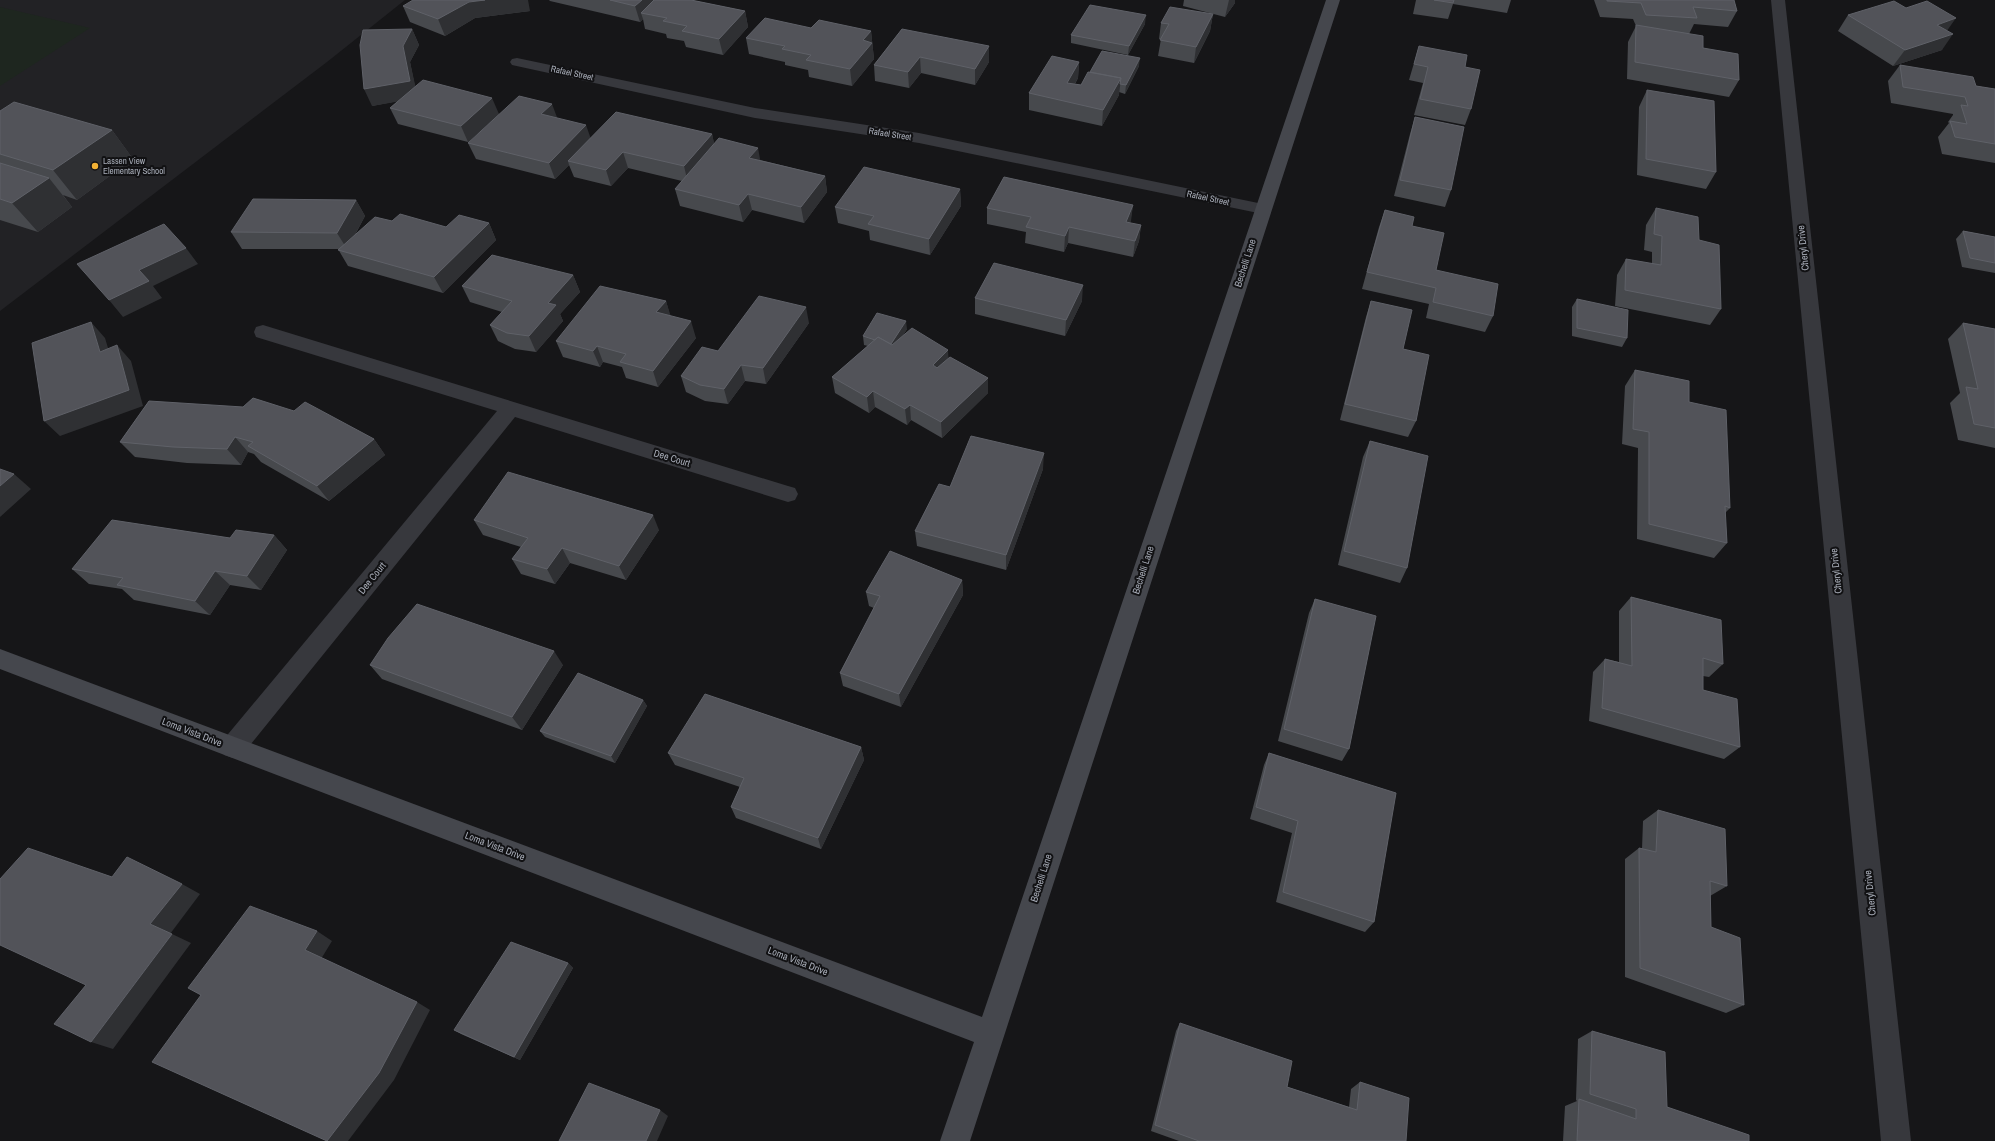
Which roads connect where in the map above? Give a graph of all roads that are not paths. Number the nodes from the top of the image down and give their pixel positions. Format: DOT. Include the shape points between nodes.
graph roads {
  1 [pos="1333,0"];
  2 [pos="1778,0"];
  3 [pos="517,62"];
  4 [pos="1263,209"];
  5 [pos="263,332"];
  6 [pos="511,408"];
  7 [pos="788,494"];
  8 [pos="0,659"];
  9 [pos="233,747"];
  10 [pos="990,1034"];
  11 [pos="954,1141"];
  12 [pos="1896,1141"];
  1 -- 4 [label="main road, Bechelli Lane"];
  2 -- 12 [label="street, Cheryl Drive"];
  3 -- 4 [label="street, Rafael Street" via="755,113 919,138"];
  4 -- 10 [label="main road, Bechelli Lane"];
  5 -- 6 [label="street, Dee Court"];
  6 -- 7 [label="street, Dee Court"];
  6 -- 9 [label="street, Dee Court"];
  8 -- 9 [label="main road, Loma Vista Drive"];
  9 -- 10 [label="main road, Loma Vista Drive"];
  10 -- 11 [label="main road, Bechelli Lane"];
}
